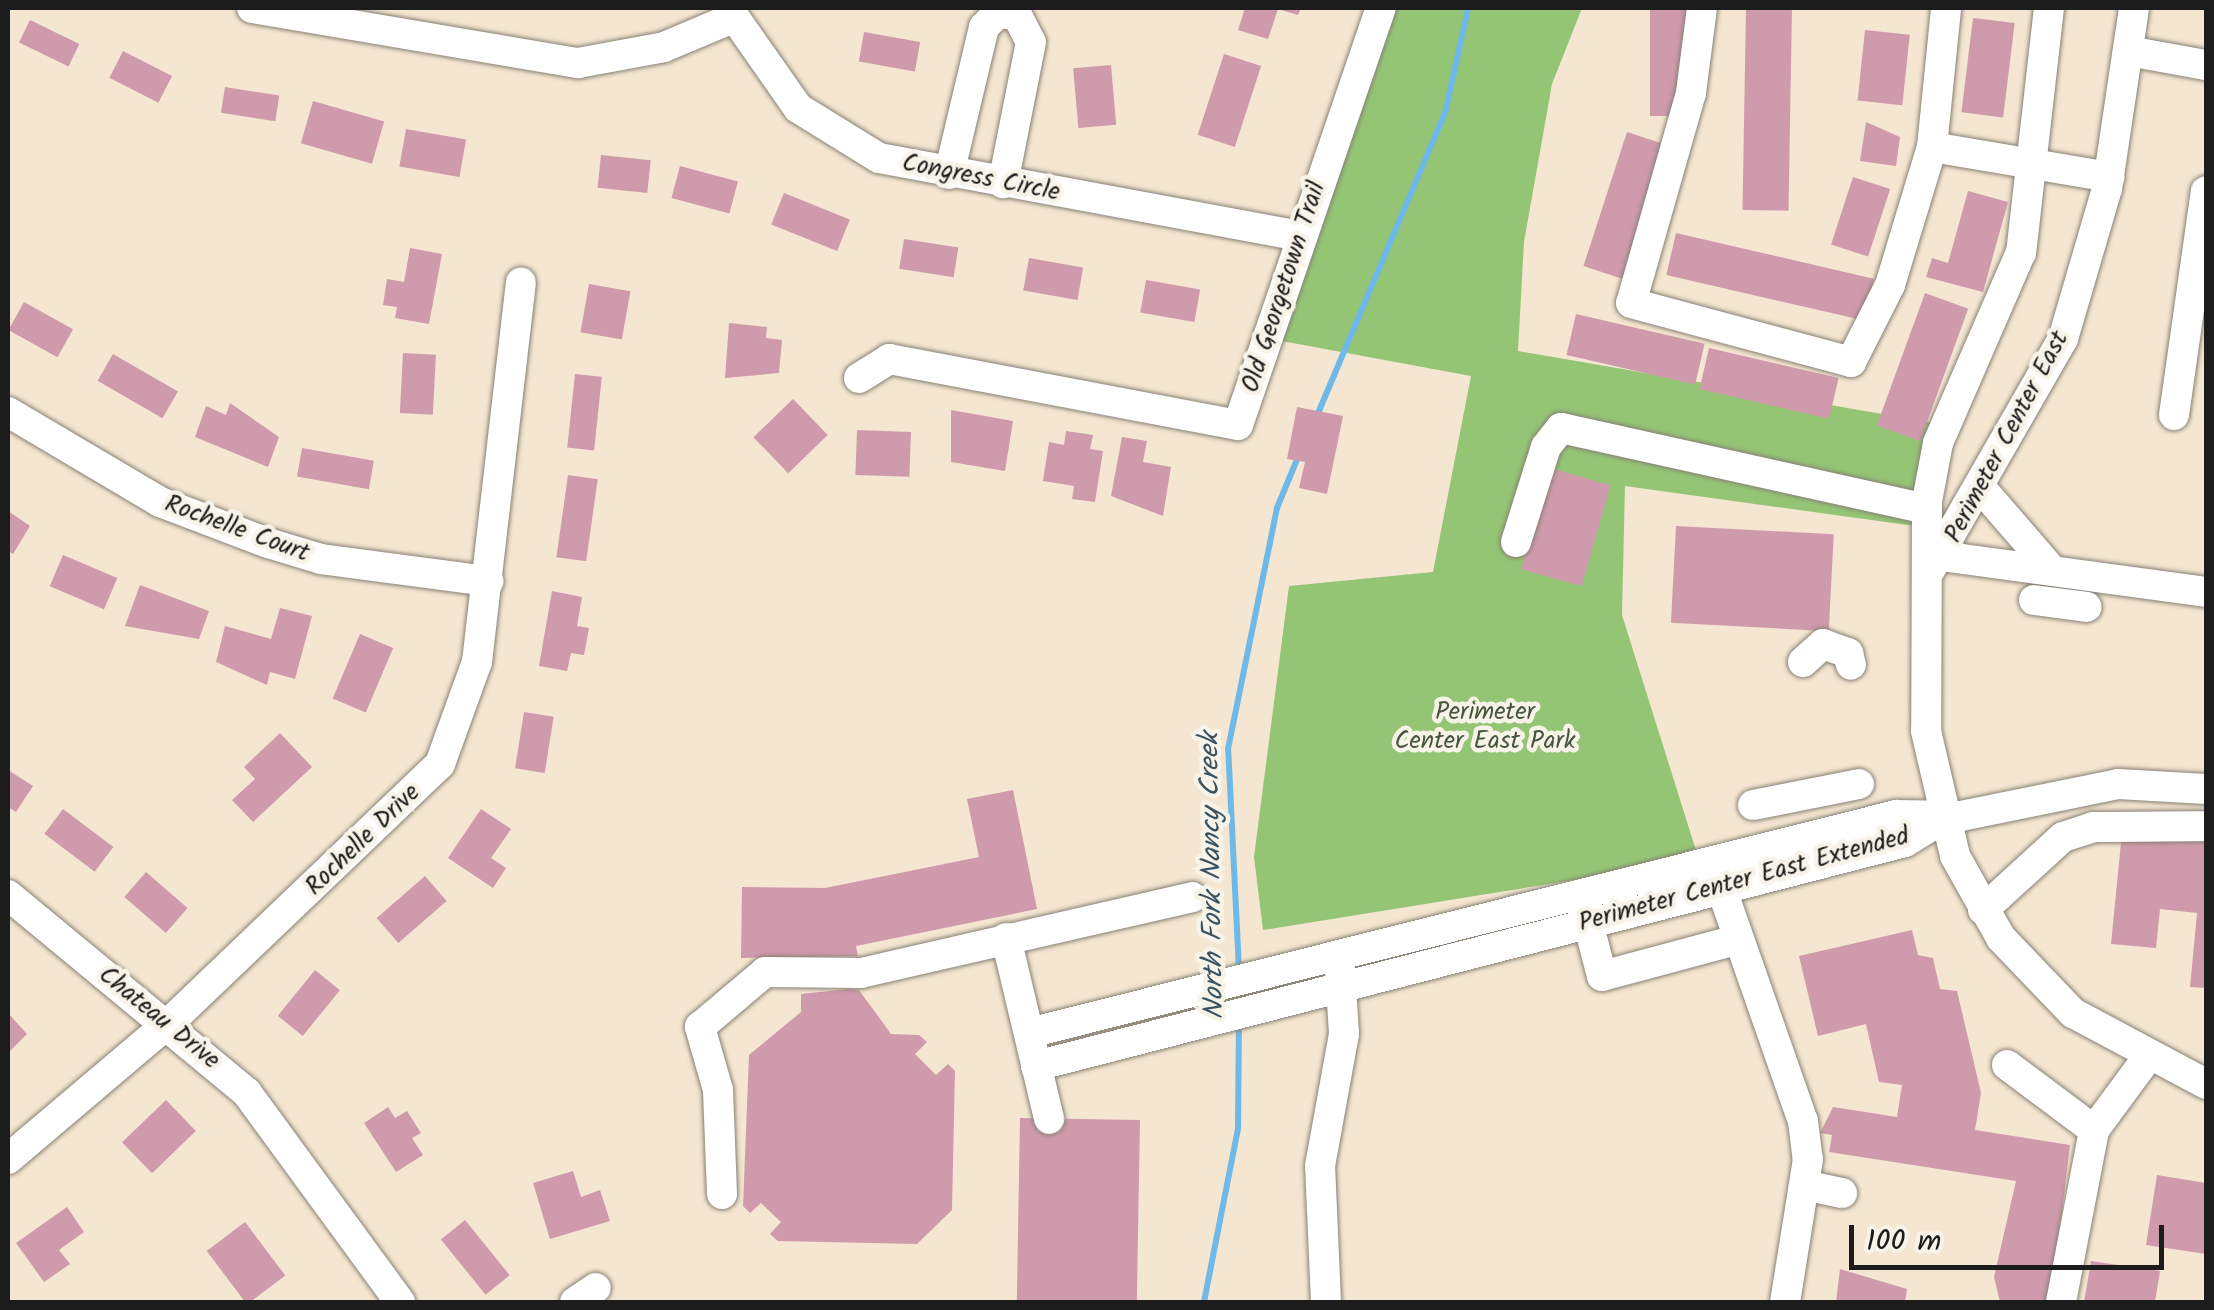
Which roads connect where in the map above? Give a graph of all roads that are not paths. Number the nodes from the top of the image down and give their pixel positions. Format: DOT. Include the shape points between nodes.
graph roads {
  1 [pos="252,8"];
  2 [pos="1381,8"];
  3 [pos="1702,8"];
  4 [pos="1946,8"];
  5 [pos="2049,8"];
  6 [pos="2134,8"];
  7 [pos="730,13"];
  8 [pos="2128,52"];
  9 [pos="2206,65"];
  10 [pos="1932,147"];
  11 [pos="2035,164"];
  12 [pos="949,174"];
  13 [pos="2108,177"];
  14 [pos="1003,183"];
  15 [pos="2206,191"];
  16 [pos="1299,236"];
  17 [pos="521,283"];
  18 [pos="859,378"];
  19 [pos="8,412"];
  20 [pos="2174,415"];
  21 [pos="1980,487"];
  22 [pos="1926,509"];
  23 [pos="1516,542"];
  24 [pos="1935,563"];
  25 [pos="2050,569"];
  26 [pos="489,580"];
  27 [pos="2206,592"];
  28 [pos="2034,600"];
  29 [pos="2087,607"];
  30 [pos="1803,662"];
  31 [pos="1851,664"];
  32 [pos="1859,784"];
  33 [pos="2206,790"];
  34 [pos="1809,798"];
  35 [pos="1752,805"];
  36 [pos="1944,818"];
  37 [pos="2206,826"];
  38 [pos="1811,836"];
  39 [pos="1716,875"];
  40 [pos="8,895"];
  41 [pos="1192,897"];
  42 [pos="1584,909"];
  43 [pos="1983,910"];
  44 [pos="1006,938"];
  45 [pos="1733,941"];
  46 [pos="1336,954"];
  47 [pos="1343,987"];
  48 [pos="172,1021"];
  49 [pos="1029,1032"];
  50 [pos="2147,1058"];
  51 [pos="2007,1065"];
  52 [pos="1036,1066"];
  53 [pos="2206,1084"];
  54 [pos="1050,1119"];
  55 [pos="2094,1130"];
  56 [pos="8,1159"];
  57 [pos="1804,1185"];
  58 [pos="1842,1193"];
  59 [pos="722,1194"];
  60 [pos="400,1302"];
  61 [pos="1326,1302"];
  62 [pos="1785,1302"];
  63 [pos="2060,1302"];
  1 -- 7 [label="street" via="578,63 664,47"];
  2 -- 16 [label="street, Old Georgetown Trail"];
  3 -- 10 [label="street" via="1691,92 1631,302 1851,362 1890,285"];
  4 -- 10 [label="street"];
  5 -- 11 [label="street, Perimeter Center East"];
  6 -- 8 [label="street, Perimeter Center East"];
  7 -- 12 [label="street, Congress Circle" via="798,108 840,138"];
  8 -- 9 [label="street"];
  8 -- 13 [label="street, Perimeter Center East"];
  10 -- 11 [label="street"];
  11 -- 13 [label="street"];
  11 -- 22 [label="street, Perimeter Center East" via="2021,252 1938,443"];
  12 -- 14 [label="street, Congress Circle"];
  12 -- 14 [label="street" via="984,26 998,13 1017,16 1031,42"];
  13 -- 21 [label="street, Perimeter Center East" via="2063,339"];
  14 -- 16 [label="street, Congress Circle"];
  15 -- 20 [label="street"];
  16 -- 18 [label="street, Old Georgetown Trail" via="1238,425 889,359"];
  17 -- 26 [label="street, Rochelle Drive"];
  19 -- 26 [label="street, Rochelle Court" via="160,502 268,543 321,559"];
  21 -- 24 [label="street, Perimeter Center East"];
  21 -- 25 [label="street"];
  22 -- 23 [label="street" via="1561,428 1546,446"];
  22 -- 24 [label="street, Perimeter Center East"];
  24 -- 25 [label="street"];
  24 -- 36 [label="street, Perimeter Center East" via="1922,689"];
  25 -- 27 [label="street" via="2151,571"];
  26 -- 48 [label="street, Rochelle Drive" via="477,662 440,764"];
  28 -- 29 [label="street"];
  30 -- 31 [label="street" via="1824,644 1848,653"];
  32 -- 34 [label="street"];
  33 -- 36 [label="street" via="2058,787"];
  34 -- 35 [label="street"];
  34 -- 38 [label="street"];
  36 -- 38 [label="street, Perimeter Center East Extended" via="1896,815"];
  36 -- 39 [label="street, Perimeter Center East Extended" via="1905,842"];
  36 -- 43 [label="street, Perimeter Center East"];
  37 -- 43 [label="street" via="2112,826 2063,837"];
  38 -- 39 [label="street, Perimeter Center East Extended"];
  39 -- 42 [label="street, Perimeter Center East Extended"];
  39 -- 45 [label="street"];
  40 -- 48 [label="street, Chateau Drive"];
  41 -- 44 [label="street"];
  42 -- 45 [label="street" via="1602,976"];
  42 -- 46 [label="street, Perimeter Center East Extended"];
  42 -- 47 [label="street, Perimeter Center East Extended"];
  43 -- 50 [label="street, Perimeter Center East" via="2046,990"];
  44 -- 49 [label="street"];
  44 -- 59 [label="street" via="861,973 766,972 700,1027 718,1090"];
  45 -- 57 [label="street" via="1803,1121"];
  46 -- 47 [label="street"];
  46 -- 49 [label="street, Perimeter Center East Extended"];
  47 -- 52 [label="street, Perimeter Center East Extended"];
  47 -- 61 [label="street" via="1336,1110 1320,1166"];
  48 -- 56 [label="street, Rochelle Drive"];
  48 -- 60 [label="street, Chateau Drive" via="247,1093"];
  49 -- 52 [label="street"];
  50 -- 53 [label="street, Perimeter Center East"];
  50 -- 55 [label="street"];
  51 -- 55 [label="street"];
  52 -- 54 [label="street"];
  55 -- 63 [label="street"];
  57 -- 58 [label="street"];
  57 -- 62 [label="street"];
}
